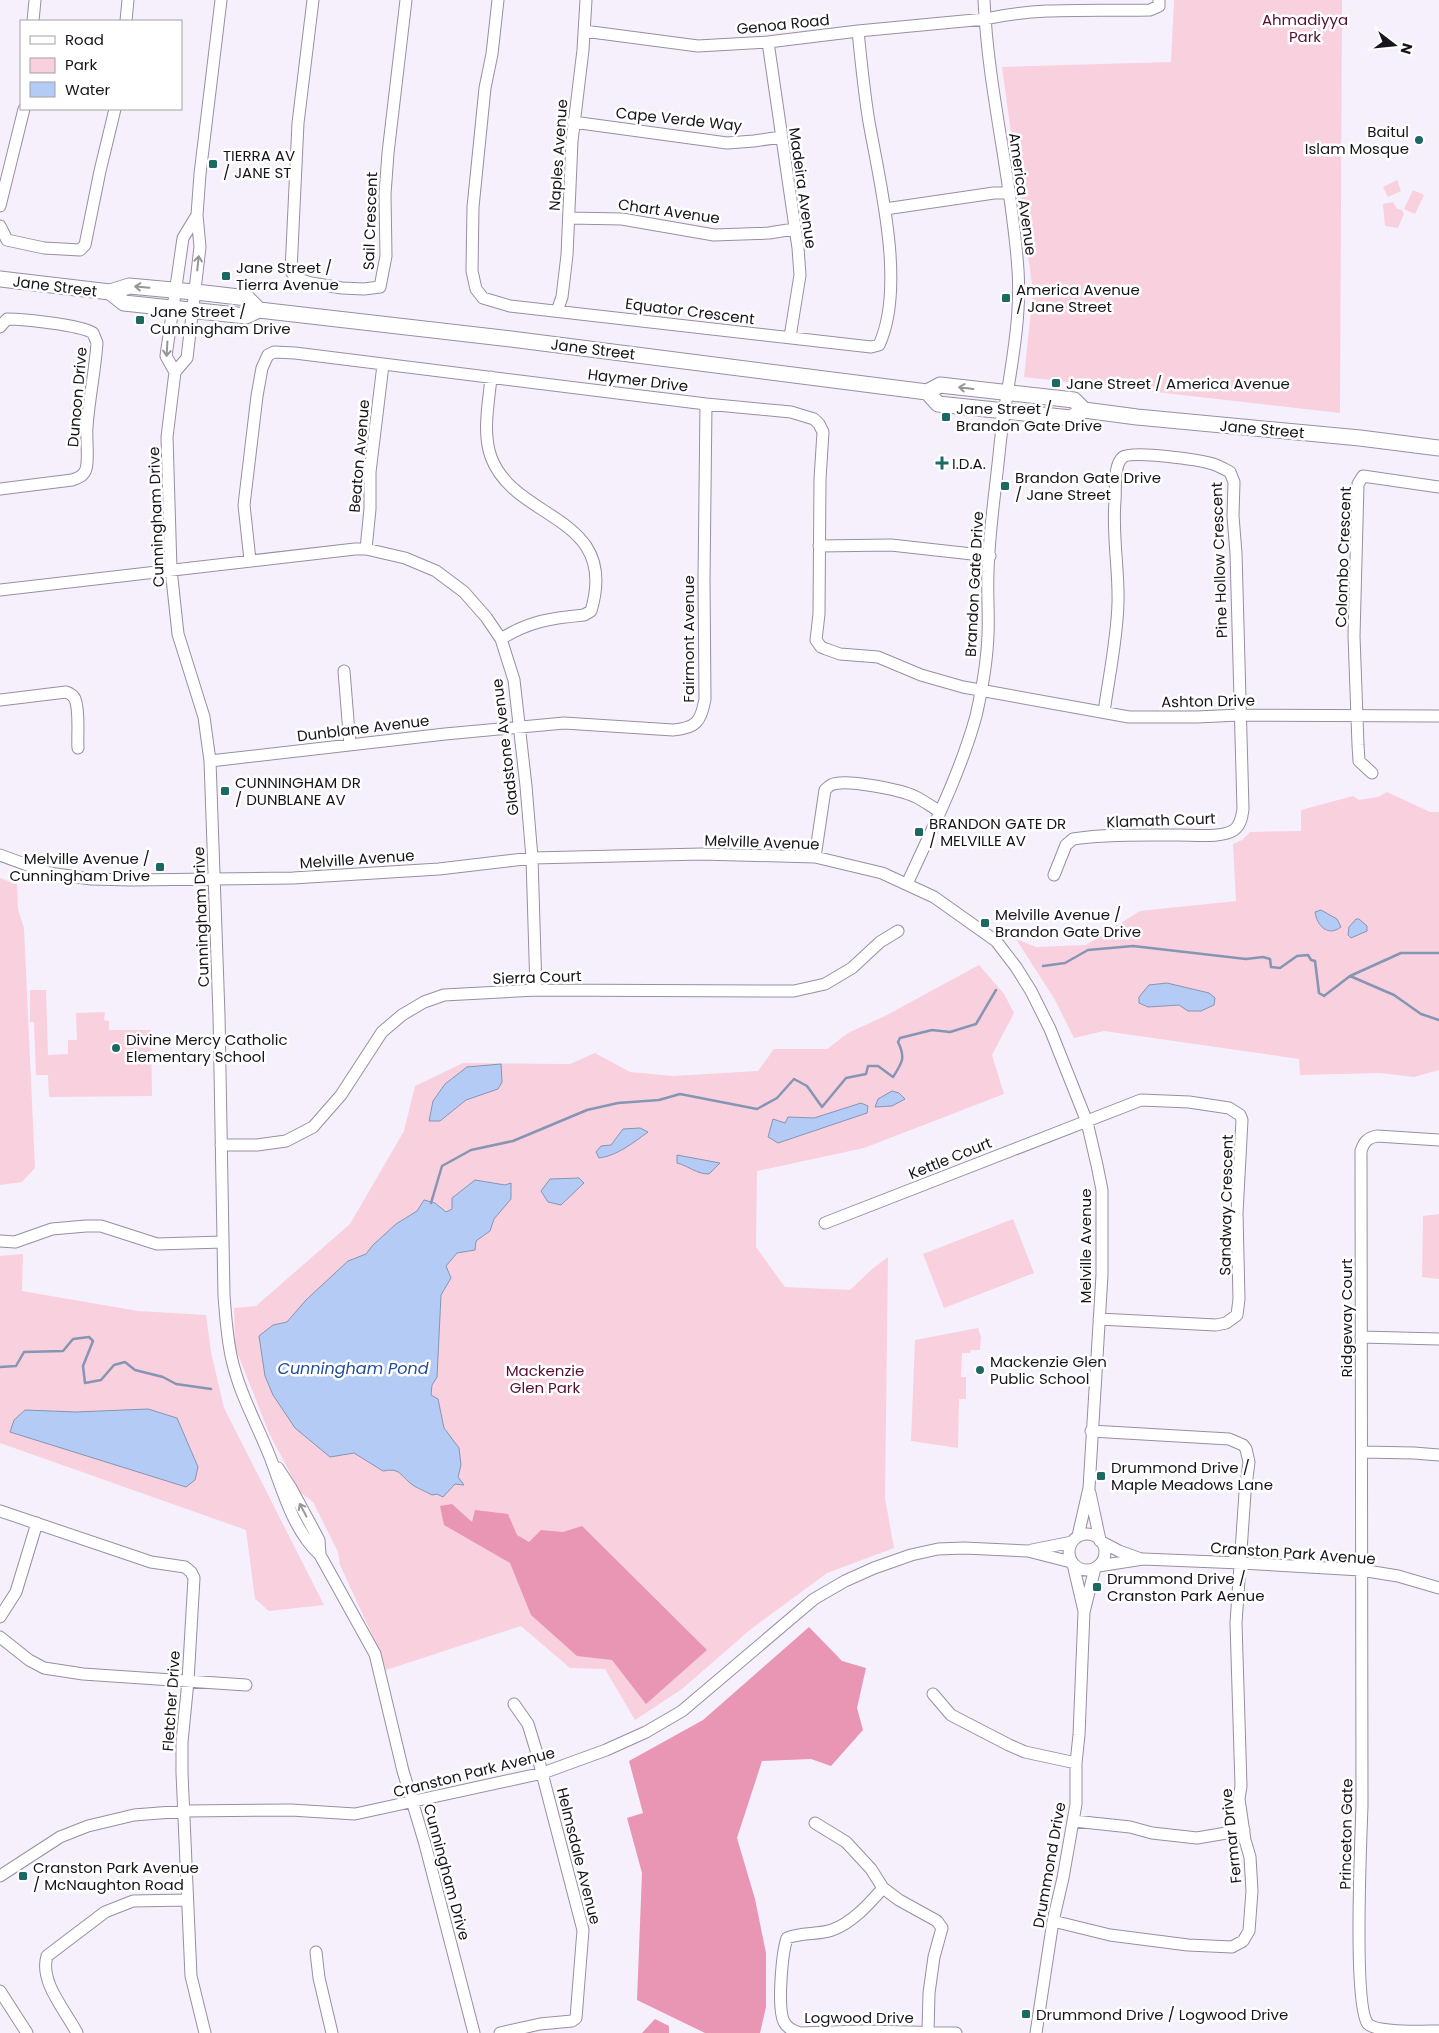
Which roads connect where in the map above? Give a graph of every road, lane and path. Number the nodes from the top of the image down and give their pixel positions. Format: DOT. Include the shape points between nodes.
graph roads {
  1 [pos="35,0"];
  2 [pos="128,0"];
  3 [pos="221,0"];
  4 [pos="313,0"];
  5 [pos="406,0"];
  6 [pos="498,0"];
  7 [pos="586,0"];
  8 [pos="984,0"];
  9 [pos="1159,3"];
  10 [pos="985,19"];
  11 [pos="33,20"];
  12 [pos="126,20"];
  13 [pos="858,30"];
  14 [pos="584,31"];
  15 [pos="768,42"];
  16 [pos="24,110"];
  17 [pos="115,110"];
  18 [pos="573,122"];
  19 [pos="781,137"];
  20 [pos="1008,192"];
  21 [pos="0,206"];
  22 [pos="885,209"];
  23 [pos="197,215"];
  24 [pos="569,218"];
  25 [pos="0,226"];
  26 [pos="794,229"];
  27 [pos="0,280"];
  28 [pos="175,290"];
  29 [pos="110,292"];
  30 [pos="195,292"];
  31 [pos="173,308"];
  32 [pos="193,310"];
  33 [pos="259,310"];
  34 [pos="557,311"];
  35 [pos="0,327"];
  36 [pos="790,337"];
  37 [pos="383,365"];
  38 [pos="175,372"];
  39 [pos="491,377"];
  40 [pos="927,392"];
  41 [pos="1006,392"];
  42 [pos="706,404"];
  43 [pos="1084,410"];
  44 [pos="1003,411"];
  45 [pos="1439,448"];
  46 [pos="1439,487"];
  47 [pos="0,489"];
  48 [pos="819,546"];
  49 [pos="366,549"];
  50 [pos="990,556"];
  51 [pos="250,560"];
  52 [pos="172,569"];
  53 [pos="0,590"];
  54 [pos="501,639"];
  55 [pos="344,671"];
  56 [pos="981,690"];
  57 [pos="0,700"];
  58 [pos="1104,712"];
  59 [pos="1240,715"];
  60 [pos="1358,716"];
  61 [pos="1439,716"];
  62 [pos="519,727"];
  63 [pos="350,745"];
  64 [pos="78,748"];
  65 [pos="210,761"];
  66 [pos="1372,773"];
  67 [pos="940,811"];
  68 [pos="0,855"];
  69 [pos="815,857"];
  70 [pos="532,858"];
  71 [pos="1054,875"];
  72 [pos="216,880"];
  73 [pos="908,884"];
  74 [pos="898,931"];
  75 [pos="536,990"];
  76 [pos="1087,1122"];
  77 [pos="1439,1140"];
  78 [pos="221,1145"];
  79 [pos="826,1223"];
  80 [pos="0,1241"];
  81 [pos="223,1242"];
  82 [pos="1099,1319"];
  83 [pos="1361,1338"];
  84 [pos="1439,1339"];
  85 [pos="1091,1430"];
  86 [pos="1362,1452"];
  87 [pos="1439,1455"];
  88 [pos="1090,1488"];
  89 [pos="0,1511"];
  90 [pos="37,1523"];
  91 [pos="1075,1539"];
  92 [pos="1100,1540"];
  93 [pos="1028,1551"];
  94 [pos="1143,1559"];
  95 [pos="1072,1563"];
  96 [pos="1241,1563"];
  97 [pos="1096,1567"];
  98 [pos="1361,1570"];
  99 [pos="1439,1588"];
  100 [pos="1084,1612"];
  101 [pos="0,1618"];
  102 [pos="0,1636"];
  103 [pos="188,1681"];
  104 [pos="246,1685"];
  105 [pos="933,1694"];
  106 [pos="514,1704"];
  107 [pos="1076,1763"];
  108 [pos="543,1773"];
  109 [pos="413,1803"];
  110 [pos="184,1811"];
  111 [pos="1074,1821"];
  112 [pos="815,1823"];
  113 [pos="1244,1830"];
  114 [pos="0,1876"];
  115 [pos="883,1888"];
  116 [pos="187,1900"];
  117 [pos="1053,1921"];
  118 [pos="316,1952"];
  119 [pos="0,1991"];
  120 [pos="1439,2031"];
  121 [pos="928,2032"];
  122 [pos="27,2033"];
  123 [pos="77,2033"];
  124 [pos="205,2033"];
  125 [pos="332,2033"];
  126 [pos="474,2033"];
  127 [pos="500,2033"];
  128 [pos="956,2033"];
  129 [pos="1036,2033"];
  1 -- 11 [label="street"];
  2 -- 12 [label="street"];
  3 -- 23 [label="street"];
  4 -- 5 [label="street, Sail Crescent" via="298,123 290,271 296,278 311,283 364,290 380,287 384,277 388,153"];
  6 -- 34 [label="street, Equator Crescent" via="473,207 472,271 476,289 490,302"];
  7 -- 14 [label="street, Naples Avenue"];
  8 -- 10 [label="street, America Avenue"];
  9 -- 10 [label="street, Genoa Road" via="1150,10 1041,11"];
  10 -- 13 [label="street, Genoa Road"];
  10 -- 20 [label="street, America Avenue"];
  13 -- 15 [label="street, Genoa Road"];
  13 -- 22 [label="street, Equator Crescent" via="867,109"];
  14 -- 15 [label="street, Genoa Road" via="698,46"];
  14 -- 18 [label="street, Naples Avenue"];
  15 -- 19 [label="street, Madeira Avenue"];
  16 -- 21 [label="street"];
  17 -- 25 [label="street" via="83,247 80,250 44,248 7,240"];
  18 -- 19 [label="street, Cape Verde Way" via="727,143"];
  18 -- 24 [label="street, Naples Avenue"];
  19 -- 26 [label="street, Madeira Avenue"];
  20 -- 22 [label="street"];
  20 -- 41 [label="street, America Avenue" via="1018,272 1018,304"];
  22 -- 36 [label="street, Equator Crescent" via="890,284 887,317 879,345 853,346"];
  23 -- 28 [label="street, Cunningham Drive" via="183,238"];
  30 -- 23 [label="street, Cunningham Drive, one-way" via="200,247"];
  24 -- 26 [label="street, Chart Avenue" via="622,219 714,235"];
  24 -- 34 [label="street, Naples Avenue" via="565,270"];
  26 -- 36 [label="street, Madeira Avenue" via="800,275"];
  27 -- 29 [label="main road, Jane Street"];
  28 -- 29 [label="main road, Jane Street, one-way" via="129,286"];
  28 -- 30 [label="main road, Jane Street"];
  28 -- 31 [label="street, Cunningham Drive"];
  29 -- 31 [label="main road, Jane Street" via="124,302"];
  30 -- 32 [label="street, Cunningham Drive"];
  30 -- 33 [label="main road, Jane Street" via="248,298"];
  31 -- 32 [label="main road, Jane Street"];
  31 -- 38 [label="street, Cunningham Drive, one-way" via="166,356"];
  32 -- 33 [label="main road, Jane Street" via="246,316"];
  32 -- 38 [label="street, Cunningham Drive" via="187,358"];
  33 -- 40 [label="main road, Jane Street" via="511,338"];
  34 -- 36 [label="street, Equator Crescent"];
  35 -- 47 [label="street, Dunoon Drive" via="7,319 19,319 82,328 93,333 97,343 86,438 88,460 84,474 72,480"];
  37 -- 39 [label="street, Haymer Drive"];
  37 -- 49 [label="street, Beaton Avenue" via="370,472"];
  37 -- 51 [label="street, Haymer Drive" via="295,353 274,352 268,355 257,396 244,505"];
  38 -- 52 [label="street, Cunningham Drive" via="167,437"];
  39 -- 42 [label="street, Haymer Drive"];
  39 -- 54 [label="street" via="487,440 491,458 512,490 574,530 589,553 596,585 591,611 584,615 538,621"];
  41 -- 40 [label="main road, Jane Street, one-way" via="940,385"];
  40 -- 44 [label="main road, Jane Street" via="938,404"];
  41 -- 43 [label="main road, Jane Street" via="1074,400"];
  41 -- 44 [label="street, Brandon Gate Drive"];
  42 -- 48 [label="street, Haymer Drive" via="791,412 806,415 819,424 822,432"];
  42 -- 62 [label="street, Fairmont Avenue" via="705,699 701,716 696,724 673,730 564,723"];
  43 -- 44 [label="main road, Jane Street" via="1071,418"];
  43 -- 45 [label="main road, Jane Street"];
  44 -- 50 [label="street, Brandon Gate Drive"];
  46 -- 60 [label="street, Colombo Crescent" via="1362,476 1358,484 1354,636"];
  48 -- 50 [label="street" via="891,545"];
  48 -- 56 [label="street, Haymer Drive" via="816,640 821,647 840,654 878,657 921,674"];
  49 -- 51 [label="street, Gladstone Avenue"];
  49 -- 54 [label="street, Gladstone Avenue" via="405,558 452,581 486,616"];
  50 -- 56 [label="street, Brandon Gate Drive" via="988,638"];
  51 -- 52 [label="street, Gladstone Avenue"];
  52 -- 53 [label="street, Gladstone Avenue"];
  52 -- 65 [label="street, Cunningham Drive" via="178,634 204,717"];
  54 -- 62 [label="street, Gladstone Avenue" via="514,680"];
  55 -- 63 [label="street"];
  56 -- 58 [label="street, Ashton Drive"];
  56 -- 67 [label="street, Brandon Gate Drive" via="966,746"];
  57 -- 64 [label="street" via="66,692 72,695 75,698"];
  58 -- 59 [label="street, Ashton Drive" via="1149,718"];
  58 -- 59 [label="street, Pine Hollow Crescent" via="1118,601 1115,479 1125,455 1137,453 1214,464 1230,472 1234,482"];
  59 -- 60 [label="street, Ashton Drive"];
  59 -- 71 [label="street, Klamath Court" via="1243,809 1236,829 1217,835 1073,839 1066,846"];
  60 -- 61 [label="street, Ashton Drive"];
  60 -- 66 [label="street" via="1359,761"];
  62 -- 63 [label="street, Dunblane Avenue"];
  62 -- 70 [label="street, Gladstone Avenue"];
  63 -- 65 [label="street, Dunblane Avenue"];
  65 -- 72 [label="street, Cunningham Drive"];
  67 -- 69 [label="street" via="915,796 894,790 856,784 830,785 825,790"];
  67 -- 73 [label="street, Brandon Gate Drive"];
  68 -- 72 [label="street, Melville Avenue" via="49,873 91,879"];
  69 -- 70 [label="street, Melville Avenue" via="702,854"];
  69 -- 73 [label="street, Melville Avenue" via="882,873"];
  70 -- 72 [label="street, Melville Avenue" via="440,869"];
  70 -- 75 [label="street, Gladstone Avenue"];
  72 -- 78 [label="street, Cunningham Drive"];
  73 -- 76 [label="street, Melville Avenue" via="934,897 996,941 1016,967 1050,1029"];
  74 -- 75 [label="street, Sierra Court" via="880,942 852,968 825,984 794,991"];
  75 -- 78 [label="street, Sierra Court" via="444,995 424,1002 382,1032 341,1095 313,1127 286,1141"];
  76 -- 79 [label="street, Kettle Court"];
  76 -- 82 [label="street, Melville Avenue" via="1102,1190"];
  76 -- 82 [label="street, Sandway Crescent" via="1141,1100 1229,1108 1242,1120 1237,1315 1216,1325"];
  77 -- 83 [label="street, Ridgeway Court" via="1377,1136 1363,1143"];
  78 -- 81 [label="street, Cunningham Drive"];
  80 -- 81 [label="street" via="14,1242 52,1229 101,1226 157,1244"];
  81 -- 109 [label="street, Cunningham Drive" via="224,1296 233,1366 270,1458 291,1488 318,1540 320,1555 375,1654"];
  82 -- 85 [label="street, Melville Avenue"];
  83 -- 84 [label="street"];
  83 -- 86 [label="street, Ridgeway Court"];
  85 -- 88 [label="street, Melville Avenue"];
  85 -- 96 [label="street, Fermar Drive" via="1230,1439 1243,1445 1249,1462"];
  86 -- 87 [label="street"];
  86 -- 98 [label="street, Ridgeway Court"];
  88 -- 91 [label="street, Melville Avenue"];
  88 -- 92 [label="street, Melville Avenue"];
  89 -- 90 [label="street, Fletcher Drive"];
  90 -- 101 [label="street" via="16,1592"];
  90 -- 103 [label="street, Fletcher Drive" via="151,1562 185,1567 191,1572 195,1586"];
  91 -- 92 [label="street" via="1090,1535"];
  91 -- 93 [label="street, Cranston Park Avenue"];
  91 -- 95 [label="street" via="1068,1552"];
  92 -- 94 [label="street, Cranston Park Avenue"];
  92 -- 97 [label="street" via="1105,1552"];
  93 -- 95 [label="street, Cranston Park Avenue"];
  93 -- 108 [label="street, Cranston Park Avenue" via="938,1550 911,1555 845,1581 814,1599 682,1711 622,1743"];
  94 -- 96 [label="street, Cranston Park Avenue"];
  94 -- 97 [label="street, Cranston Park Avenue"];
  95 -- 97 [label="street" via="1082,1570"];
  95 -- 100 [label="street, Drummond Drive"];
  96 -- 98 [label="street, Cranston Park Avenue"];
  96 -- 113 [label="street, Fermar Drive" via="1236,1623 1239,1799"];
  97 -- 100 [label="street, Drummond Drive"];
  98 -- 99 [label="street, Cranston Park Avenue"];
  98 -- 120 [label="street, Princeton Gate" via="1362,2005 1368,2024 1374,2029"];
  100 -- 107 [label="street, Drummond Drive"];
  102 -- 103 [label="street" via="44,1668"];
  103 -- 104 [label="street"];
  103 -- 110 [label="street, Fletcher Drive" via="182,1742"];
  105 -- 107 [label="street" via="951,1715 1009,1746"];
  106 -- 108 [label="street, Helmsdale Avenue" via="528,1724"];
  107 -- 111 [label="street, Drummond Drive"];
  108 -- 109 [label="street, Cranston Park Avenue"];
  108 -- 127 [label="street, Helmsdale Avenue" via="583,1930 577,2014 572,2021"];
  109 -- 110 [label="street, Cranston Park Avenue" via="355,1814 291,1810"];
  109 -- 126 [label="street, Cunningham Drive"];
  110 -- 114 [label="street, Cranston Park Avenue" via="134,1815 88,1826 60,1837"];
  110 -- 116 [label="street, Fletcher Drive"];
  111 -- 113 [label="street" via="1197,1838"];
  111 -- 117 [label="street, Drummond Drive"];
  112 -- 115 [label="street" via="846,1842 871,1869"];
  113 -- 117 [label="street, Fermar Drive" via="1252,1891 1249,1930 1243,1941 1232,1947 1110,1935"];
  115 -- 121 [label="street" via="937,1921 942,1928 929,1993"];
  115 -- 121 [label="street, Logwood Drive" via="860,1912 833,1930 787,1938 782,1962 784,2024 800,2033"];
  116 -- 123 [label="street" via="133,1901 105,1912 47,1956 45,1970 51,1988"];
  116 -- 124 [label="street, Fletcher Drive" via="191,1976"];
  117 -- 129 [label="street, Drummond Drive"];
  118 -- 125 [label="street"];
  119 -- 122 [label="street"];
  121 -- 128 [label="street, Logwood Drive"];
}
